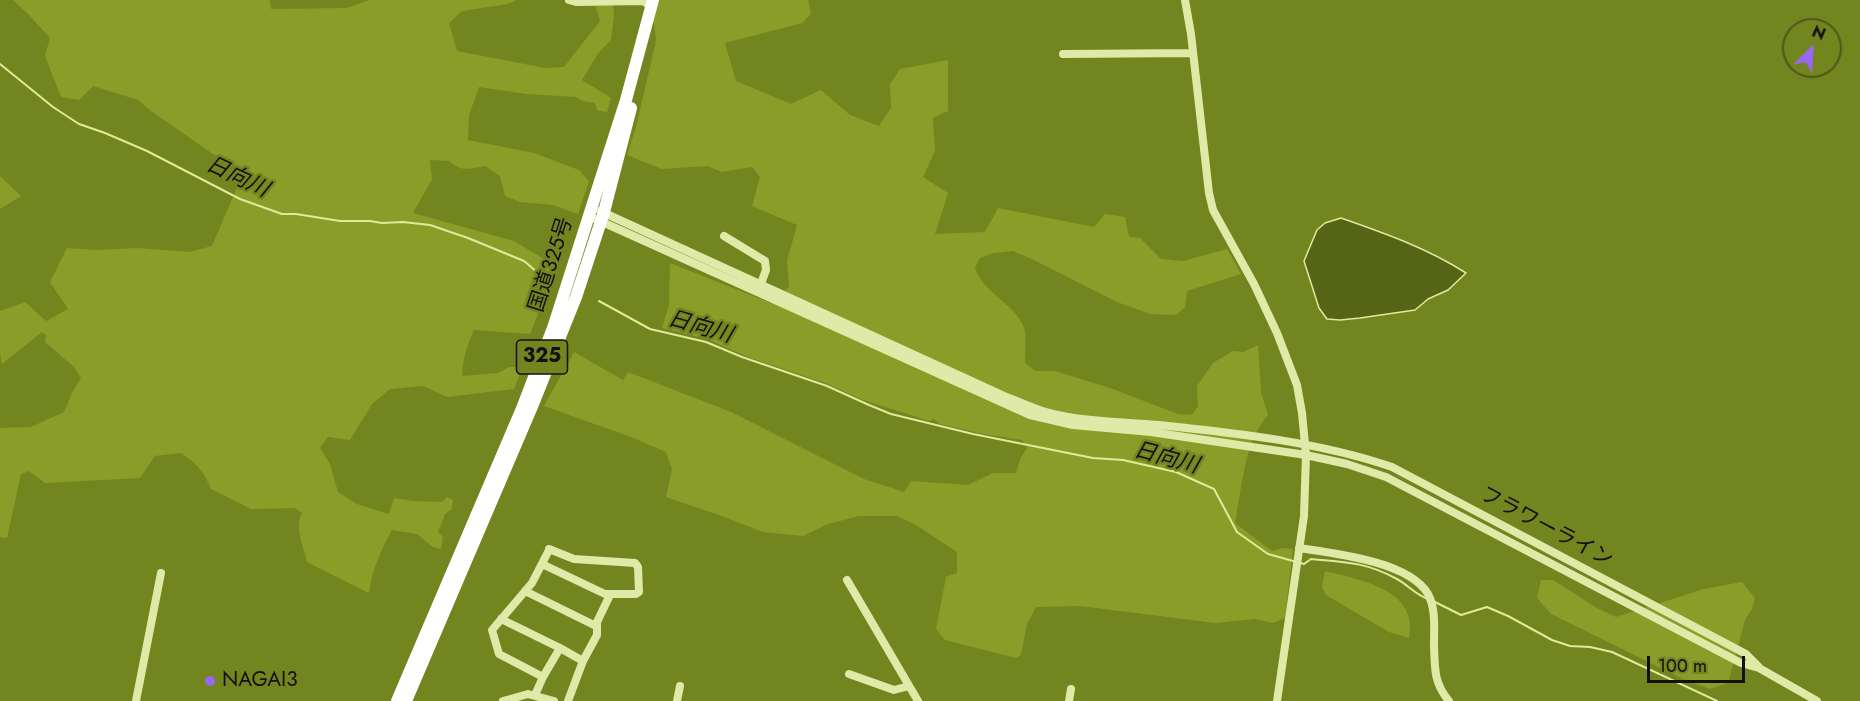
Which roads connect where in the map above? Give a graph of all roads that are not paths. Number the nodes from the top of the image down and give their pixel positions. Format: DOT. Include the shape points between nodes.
graph roads {
  1 [pos="569,0"];
  2 [pos="1185,0"];
  3 [pos="655,2"];
  4 [pos="1193,53"];
  5 [pos="1063,54"];
  6 [pos="590,212"];
  7 [pos="603,217"];
  8 [pos="724,236"];
  9 [pos="759,287"];
  10 [pos="1305,445"];
  11 [pos="1306,455"];
  12 [pos="1298,552"];
  13 [pos="542,564"];
  14 [pos="161,573"];
  15 [pos="847,580"];
  16 [pos="525,591"];
  17 [pos="610,595"];
  18 [pos="501,619"];
  19 [pos="596,626"];
  20 [pos="560,648"];
  21 [pos="582,661"];
  22 [pos="1759,668"];
  23 [pos="849,674"];
  24 [pos="543,677"];
  25 [pos="680,686"];
  26 [pos="909,686"];
  27 [pos="1071,689"];
  28 [pos="535,695"];
  29 [pos="135,701"];
  30 [pos="400,701"];
  31 [pos="503,701"];
  32 [pos="554,701"];
  33 [pos="568,701"];
  34 [pos="677,701"];
  35 [pos="918,701"];
  36 [pos="1069,701"];
  37 [pos="1277,701"];
  38 [pos="1449,701"];
  39 [pos="1817,701"];
  1 -- 3 [label="street"];
  2 -- 4 [label="street"];
  3 -- 6 [label="highway, 国道325号 / 325"];
  3 -- 7 [label="highway, 国道325号 / 325"];
  4 -- 5 [label="street"];
  4 -- 10 [label="street" via="1211,201 1287,356 1297,385"];
  6 -- 7 [label="street"];
  6 -- 30 [label="highway, 国道325号 / 325" via="528,393"];
  7 -- 9 [label="street"];
  7 -- 30 [label="highway, 国道325号 / 325" via="531,409"];
  8 -- 9 [label="street" via="765,261"];
  9 -- 10 [label="street, フラワーライン" via="1044,412"];
  9 -- 11 [label="street, フラワーライン" via="990,398 1045,419"];
  10 -- 11 [label="street"];
  10 -- 22 [label="street, フラワーライン" via="1392,467 1746,654"];
  11 -- 12 [label="street" via="1304,516"];
  11 -- 22 [label="street, フラワーライン" via="1386,477 1741,663"];
  12 -- 37 [label="street"];
  12 -- 38 [label="street" via="1361,557 1406,576 1427,592 1432,605 1437,684"];
  13 -- 16 [label="street"];
  13 -- 17 [label="street"];
  13 -- 17 [label="street" via="550,549 574,559 637,565 638,593"];
  14 -- 29 [label="street"];
  15 -- 26 [label="street"];
  16 -- 18 [label="street"];
  16 -- 19 [label="street"];
  17 -- 19 [label="street"];
  18 -- 20 [label="street"];
  18 -- 24 [label="street" via="492,632 499,654"];
  19 -- 21 [label="street" via="597,635"];
  20 -- 21 [label="street"];
  20 -- 24 [label="street"];
  21 -- 33 [label="street"];
  22 -- 39 [label="street, フラワーライン"];
  23 -- 26 [label="street" via="894,690"];
  24 -- 28 [label="street"];
  25 -- 34 [label="street"];
  26 -- 35 [label="street"];
  27 -- 36 [label="street"];
  28 -- 31 [label="street"];
  28 -- 32 [label="street"];
}
